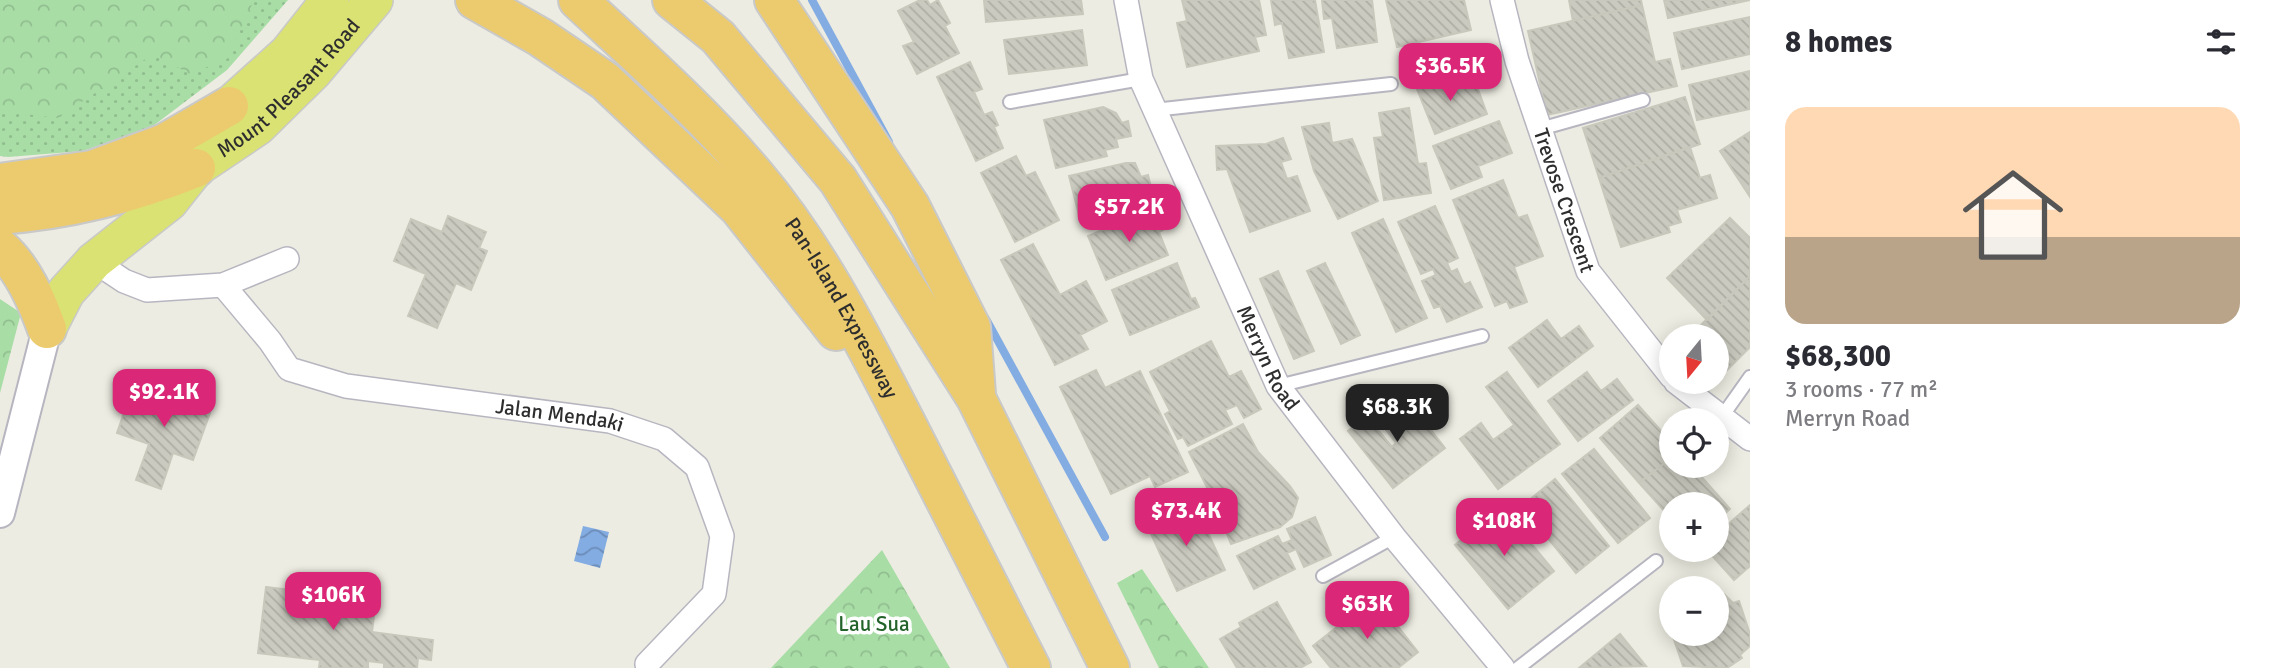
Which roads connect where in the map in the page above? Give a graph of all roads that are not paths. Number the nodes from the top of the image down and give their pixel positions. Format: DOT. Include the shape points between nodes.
graph roads {
  1 [pos="330,0"];
  2 [pos="475,0"];
  3 [pos="578,0"];
  4 [pos="672,0"];
  5 [pos="774,0"];
  6 [pos="1126,0"];
  7 [pos="1502,0"];
  8 [pos="373,2"];
  9 [pos="1141,79"];
  10 [pos="1391,83"];
  11 [pos="1643,100"];
  12 [pos="1010,102"];
  13 [pos="229,106"];
  14 [pos="1154,110"];
  15 [pos="1540,129"];
  16 [pos="196,168"];
  17 [pos="0,183"];
  18 [pos="0,215"];
  19 [pos="0,248"];
  20 [pos="287,259"];
  21 [pos="94,261"];
  22 [pos="223,285"];
  23 [pos="47,329"];
  24 [pos="1482,336"];
  25 [pos="870,353"];
  26 [pos="1659,361"];
  27 [pos="1750,377"];
  28 [pos="1278,386"];
  29 [pos="1690,394"];
  30 [pos="976,398"];
  31 [pos="1708,408"];
  32 [pos="1728,408"];
  33 [pos="1729,424"];
  34 [pos="1750,439"];
  35 [pos="0,513"];
  36 [pos="1394,537"];
  37 [pos="1656,561"];
  38 [pos="1323,576"];
  39 [pos="647,664"];
  40 [pos="1031,668"];
  41 [pos="1110,668"];
  42 [pos="1503,668"];
  43 [pos="1518,668"];
  1 -- 13 [label="main road, Mount Pleasant Road" via="288,53"];
  2 -- 25 [label="highway" via="605,80 738,208 824,319"];
  3 -- 25 [label="highway, Pan-Island Expressway" via="667,82 755,175 796,229"];
  4 -- 30 [label="highway" via="718,37 838,180"];
  5 -- 30 [label="highway" via="910,206 971,327"];
  6 -- 9 [label="street, Merryn Road"];
  7 -- 15 [label="street, Trevose Crescent"];
  8 -- 16 [label="main road, Mount Pleasant Road" via="313,72 257,127"];
  9 -- 12 [label="lane"];
  9 -- 14 [label="street, Merryn Road"];
  10 -- 14 [label="lane"];
  11 -- 15 [label="lane"];
  13 -- 17 [label="highway" via="165,143 92,170"];
  14 -- 28 [label="street, Merryn Road"];
  15 -- 26 [label="street, Trevose Crescent" via="1588,271"];
  16 -- 18 [label="highway" via="91,203"];
  16 -- 21 [label="main road, Mount Pleasant Road" via="169,202"];
  19 -- 23 [label="highway" via="18,269"];
  20 -- 22 [label="street"];
  21 -- 22 [label="street" via="147,290"];
  21 -- 23 [label="main road, Mount Pleasant Road" via="66,292"];
  22 -- 39 [label="street, Jalan Mendaki" via="289,369 346,386 610,421 664,439 696,467 722,536 714,594"];
  23 -- 35 [label="street"];
  24 -- 28 [label="lane"];
  25 -- 40 [label="highway, Pan-Island Expressway"];
  27 -- 32 [label="lane"];
  28 -- 36 [label="street, Merryn Road"];
  29 -- 31 [label="street"];
  30 -- 41 [label="highway"];
  33 -- 34 [label="street"];
  36 -- 38 [label="lane"];
  36 -- 42 [label="street, Merryn Road"];
  37 -- 43 [label="lane"];
}
